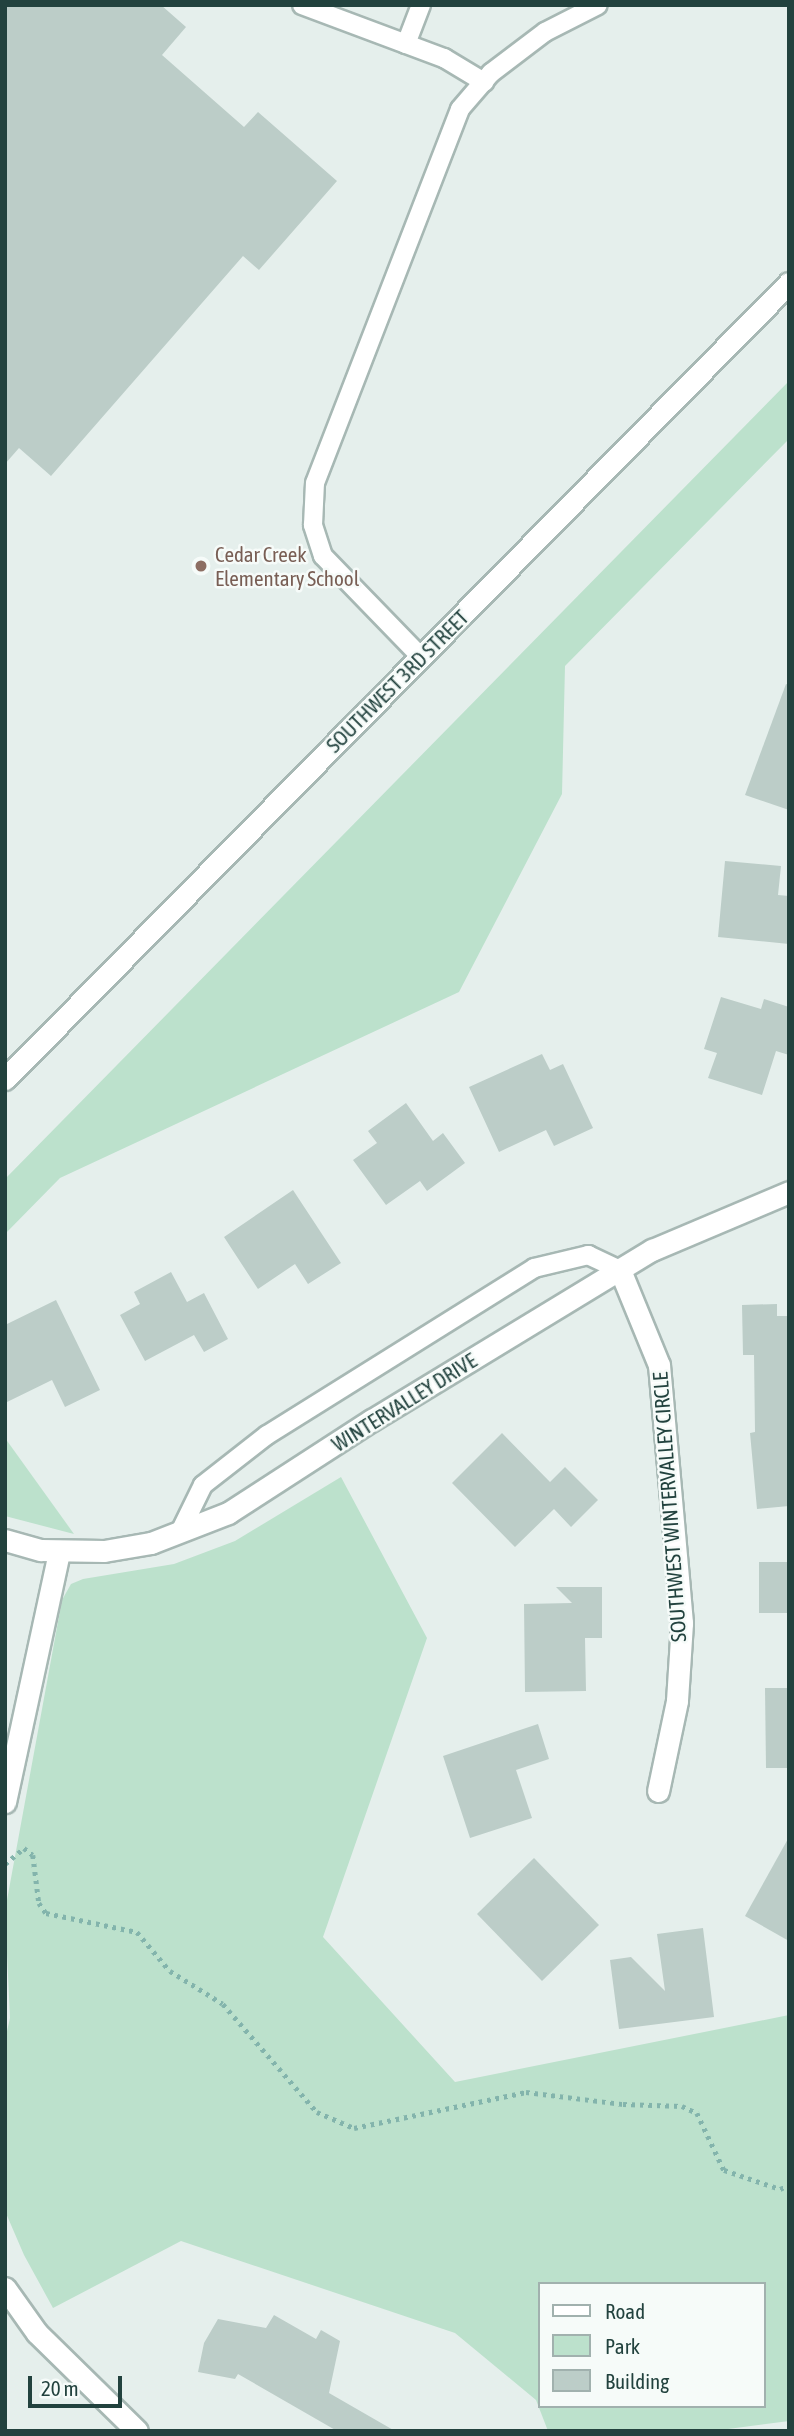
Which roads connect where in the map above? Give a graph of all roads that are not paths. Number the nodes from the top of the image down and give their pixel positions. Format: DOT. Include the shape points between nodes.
graph roads {
  1 [pos="302,5"];
  2 [pos="421,5"];
  3 [pos="598,5"];
  4 [pos="406,44"];
  5 [pos="484,82"];
  6 [pos="789,283"];
  7 [pos="421,657"];
  8 [pos="5,1079"];
  9 [pos="789,1192"];
  10 [pos="620,1270"];
  11 [pos="180,1532"];
  12 [pos="5,1540"];
  13 [pos="59,1552"];
  14 [pos="658,1791"];
  15 [pos="5,1802"];
  16 [pos="5,2288"];
  17 [pos="137,2431"];
  1 -- 4 [label="lane"];
  2 -- 4 [label="lane"];
  3 -- 5 [label="lane" via="545,32"];
  4 -- 5 [label="lane" via="444,58"];
  5 -- 7 [label="lane" via="460,109 315,483 313,525 323,556"];
  6 -- 7 [label="street, SOUTHWEST 3RD STREET"];
  7 -- 8 [label="street, SOUTHWEST 3RD STREET"];
  9 -- 10 [label="street, WINTERVALLEY DRIVE" via="652,1250"];
  10 -- 11 [label="street, WINTERVALLEY DRIVE" via="228,1513"];
  10 -- 11 [label="lane" via="588,1255 534,1269 267,1435 202,1485"];
  10 -- 14 [label="street, SOUTHWEST WINTERVALLEY CIRCLE" via="659,1365 682,1623 677,1701"];
  11 -- 13 [label="street, WINTERVALLEY DRIVE" via="151,1543 104,1551"];
  12 -- 13 [label="street, WINTERVALLEY DRIVE"];
  13 -- 15 [label="street"];
  16 -- 17 [label="street" via="37,2333"];
}
